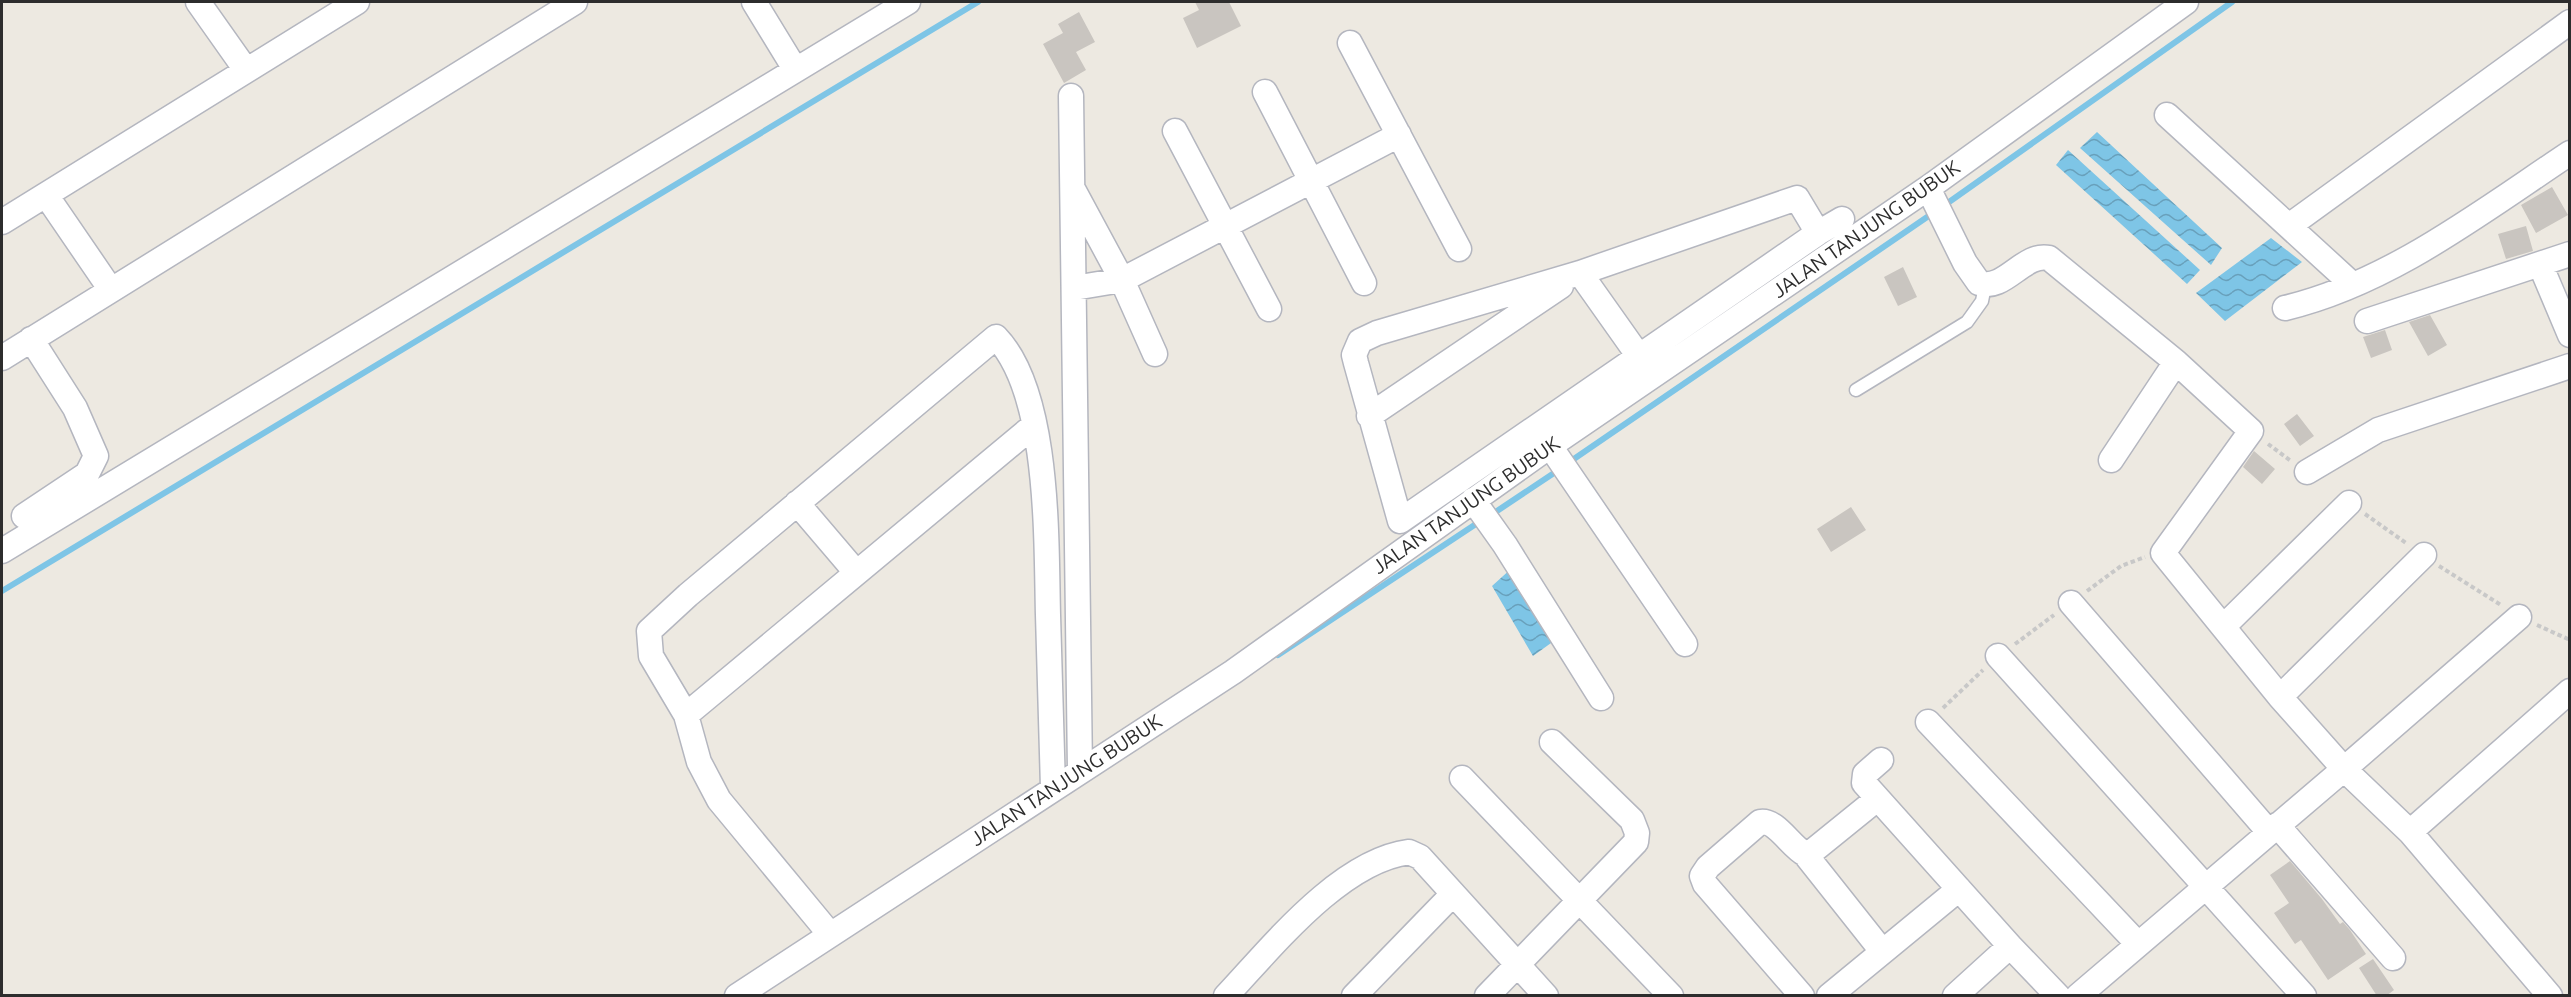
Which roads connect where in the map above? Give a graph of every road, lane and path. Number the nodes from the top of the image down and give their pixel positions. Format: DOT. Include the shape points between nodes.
graph roads {
  1 [pos="198,2"];
  2 [pos="357,2"];
  3 [pos="575,2"];
  4 [pos="754,2"];
  5 [pos="908,2"];
  6 [pos="2186,2"];
  7 [pos="2570,22"];
  8 [pos="1350,43"];
  9 [pos="795,69"];
  10 [pos="246,70"];
  11 [pos="1265,92"];
  12 [pos="1071,96"];
  13 [pos="2167,115"];
  14 [pos="1175,131"];
  15 [pos="1399,135"];
  16 [pos="2570,153"];
  17 [pos="1312,181"];
  18 [pos="1072,186"];
  19 [pos="46,195"];
  20 [pos="1932,196"];
  21 [pos="2,222"];
  22 [pos="1227,225"];
  23 [pos="1830,226"];
  24 [pos="2289,226"];
  25 [pos="1845,245"];
  26 [pos="1459,249"];
  27 [pos="2570,254"];
  28 [pos="2540,264"];
  29 [pos="1580,273"];
  30 [pos="1122,280"];
  31 [pos="1364,284"];
  32 [pos="2353,285"];
  33 [pos="1985,286"];
  34 [pos="1074,288"];
  35 [pos="111,290"];
  36 [pos="2285,308"];
  37 [pos="1269,309"];
  38 [pos="2367,321"];
  39 [pos="2570,335"];
  40 [pos="31,339"];
  41 [pos="1155,354"];
  42 [pos="2,358"];
  43 [pos="1633,358"];
  44 [pos="2176,362"];
  45 [pos="2570,366"];
  46 [pos="1644,382"];
  47 [pos="1856,390"];
  48 [pos="1369,416"];
  49 [pos="1033,426"];
  50 [pos="1554,452"];
  51 [pos="2111,460"];
  52 [pos="2307,472"];
  53 [pos="797,503"];
  54 [pos="2349,503"];
  55 [pos="1477,505"];
  56 [pos="24,516"];
  57 [pos="2,551"];
  58 [pos="2424,555"];
  59 [pos="855,571"];
  60 [pos="2070,603"];
  61 [pos="2519,617"];
  62 [pos="2224,626"];
  63 [pos="1685,644"];
  64 [pos="1998,656"];
  65 [pos="2570,691"];
  66 [pos="2280,697"];
  67 [pos="1601,698"];
  68 [pos="686,715"];
  69 [pos="1928,722"];
  70 [pos="1552,742"];
  71 [pos="1881,760"];
  72 [pos="2344,769"];
  73 [pos="1080,771"];
  74 [pos="1462,778"];
  75 [pos="1053,788"];
  76 [pos="1877,799"];
  77 [pos="2273,829"];
  78 [pos="2410,832"];
  79 [pos="1805,854"];
  80 [pos="2205,888"];
  81 [pos="1959,889"];
  82 [pos="1453,894"];
  83 [pos="1580,901"];
  84 [pos="829,933"];
  85 [pos="2138,944"];
  86 [pos="2010,946"];
  87 [pos="1882,951"];
  88 [pos="2393,958"];
  89 [pos="1517,965"];
  90 [pos="737,996"];
  91 [pos="1226,996"];
  92 [pos="1354,996"];
  93 [pos="1487,996"];
  94 [pos="1546,996"];
  95 [pos="1671,996"];
  96 [pos="1802,996"];
  97 [pos="1829,996"];
  98 [pos="1955,996"];
  99 [pos="2058,996"];
  100 [pos="2079,996"];
  101 [pos="2304,996"];
  102 [pos="2550,996"];
  1 -- 10 [label="street"];
  2 -- 10 [label="street"];
  3 -- 35 [label="street"];
  4 -- 9 [label="street"];
  5 -- 9 [label="street"];
  6 -- 20 [label="street, JALAN TANJUNG BUBUK"];
  7 -- 24 [label="street"];
  8 -- 15 [label="street"];
  9 -- 57 [label="street"];
  10 -- 19 [label="street"];
  11 -- 17 [label="street"];
  12 -- 18 [label="street"];
  13 -- 24 [label="street"];
  14 -- 22 [label="street"];
  15 -- 17 [label="street"];
  15 -- 26 [label="street"];
  16 -- 32 [label="street" via="2439,239"];
  17 -- 22 [label="street"];
  17 -- 31 [label="street"];
  18 -- 30 [label="street"];
  18 -- 34 [label="street"];
  19 -- 21 [label="street"];
  19 -- 35 [label="street"];
  20 -- 25 [label="street, JALAN TANJUNG BUBUK"];
  20 -- 33 [label="street" via="1971,275"];
  22 -- 30 [label="street"];
  22 -- 37 [label="street"];
  23 -- 25 [label="street"];
  23 -- 29 [label="street" via="1797,198"];
  23 -- 43 [label="street"];
  24 -- 32 [label="street"];
  25 -- 46 [label="street, JALAN TANJUNG BUBUK"];
  27 -- 28 [label="street"];
  28 -- 38 [label="street"];
  28 -- 39 [label="street"];
  29 -- 43 [label="street"];
  29 -- 48 [label="street"];
  29 -- 48 [label="street" via="1360,341 1354,355"];
  30 -- 34 [label="street"];
  30 -- 41 [label="street"];
  32 -- 36 [label="street" via="2319,300"];
  33 -- 44 [label="street" via="2035,260 2049,258"];
  33 -- 47 [label="lane" via="1982,301 1967,322"];
  34 -- 73 [label="street"];
  35 -- 40 [label="street"];
  40 -- 42 [label="street"];
  40 -- 56 [label="street" via="75,408 96,456 87,474"];
  43 -- 46 [label="street"];
  43 -- 48 [label="street" via="1400,521"];
  44 -- 51 [label="street"];
  44 -- 62 [label="street" via="2251,431 2163,553"];
  45 -- 52 [label="street" via="2378,430"];
  46 -- 50 [label="street, JALAN TANJUNG BUBUK"];
  49 -- 53 [label="street" via="1010,352 996,337"];
  49 -- 59 [label="street"];
  49 -- 75 [label="street" via="1044,476"];
  50 -- 55 [label="street, JALAN TANJUNG BUBUK"];
  50 -- 63 [label="street"];
  53 -- 59 [label="street"];
  53 -- 68 [label="street" via="649,631 651,656"];
  54 -- 62 [label="street"];
  55 -- 67 [label="street"];
  55 -- 73 [label="street, JALAN TANJUNG BUBUK"];
  58 -- 66 [label="street"];
  59 -- 68 [label="street"];
  60 -- 77 [label="street"];
  61 -- 72 [label="street"];
  62 -- 66 [label="street"];
  64 -- 69 [label="path"];
  64 -- 80 [label="street"];
  65 -- 78 [label="street"];
  66 -- 72 [label="street"];
  68 -- 84 [label="street" via="699,762 719,800"];
  69 -- 85 [label="street"];
  70 -- 83 [label="street" via="1620,807 1637,833 1631,849"];
  71 -- 76 [label="street" via="1863,780"];
  72 -- 77 [label="street"];
  72 -- 78 [label="street"];
  73 -- 75 [label="street, JALAN TANJUNG BUBUK"];
  74 -- 83 [label="street"];
  75 -- 84 [label="street, JALAN TANJUNG BUBUK"];
  76 -- 79 [label="street"];
  76 -- 81 [label="street"];
  77 -- 80 [label="street"];
  77 -- 88 [label="street"];
  78 -- 102 [label="street"];
  79 -- 87 [label="street"];
  79 -- 96 [label="street" via="1764,821 1756,824 1702,876"];
  80 -- 85 [label="street"];
  80 -- 101 [label="street"];
  81 -- 86 [label="street"];
  81 -- 87 [label="street"];
  82 -- 89 [label="street"];
  82 -- 91 [label="street" via="1420,857 1409,852 1377,862 1345,880 1299,920"];
  82 -- 92 [label="street"];
  83 -- 89 [label="street"];
  83 -- 95 [label="street"];
  84 -- 90 [label="street, JALAN TANJUNG BUBUK"];
  85 -- 100 [label="street"];
  86 -- 98 [label="street"];
  86 -- 99 [label="street"];
  87 -- 97 [label="street"];
  89 -- 93 [label="street"];
  89 -- 94 [label="street"];
}
